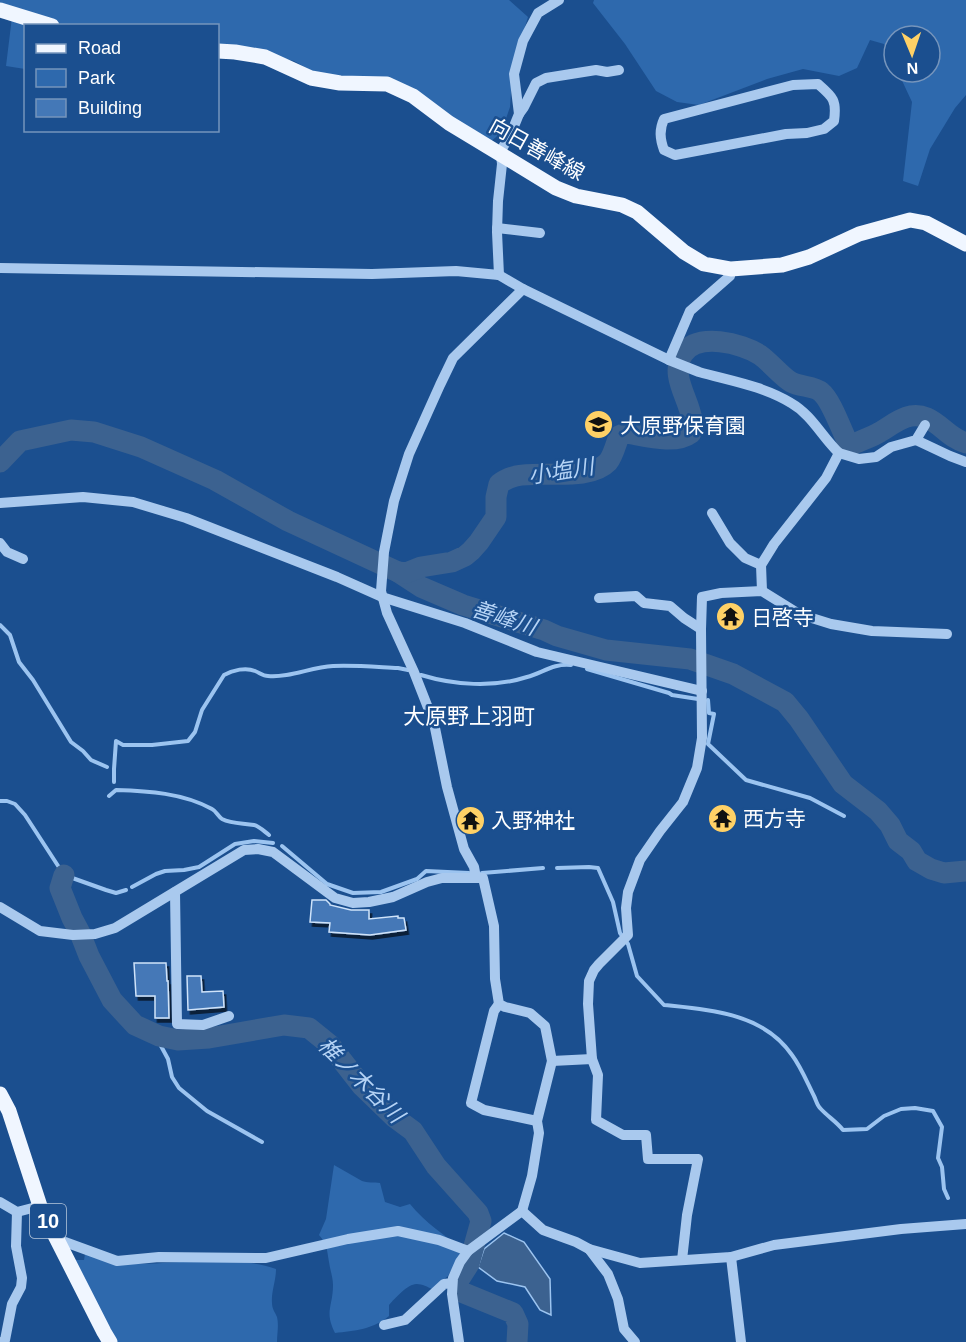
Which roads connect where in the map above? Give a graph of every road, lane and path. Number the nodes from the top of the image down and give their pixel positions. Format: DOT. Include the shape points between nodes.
graph roads {
  1 [pos="559,0"];
  2 [pos="0,10"];
  3 [pos="46,24"];
  4 [pos="219,51"];
  5 [pos="619,70"];
  6 [pos="519,114"];
  7 [pos="675,154"];
  8 [pos="501,155"];
  9 [pos="497,228"];
  10 [pos="540,233"];
  11 [pos="966,244"];
  12 [pos="0,268"];
  13 [pos="732,269"];
  14 [pos="499,275"];
  15 [pos="523,289"];
  16 [pos="676,362"];
  17 [pos="925,425"];
  18 [pos="915,440"];
  19 [pos="839,453"];
  20 [pos="966,462"];
  21 [pos="0,503"];
  22 [pos="712,513"];
  23 [pos="0,543"];
  24 [pos="23,559"];
  25 [pos="761,565"];
  26 [pos="762,591"];
  27 [pos="382,594"];
  28 [pos="599,598"];
  29 [pos="701,629"];
  30 [pos="947,634"];
  31 [pos="702,688"];
  32 [pos="480,878"];
  33 [pos="175,892"];
  34 [pos="0,907"];
  35 [pos="498,1004"];
  36 [pos="229,1016"];
  37 [pos="592,1059"];
  38 [pos="552,1061"];
  39 [pos="0,1094"];
  40 [pos="537,1121"];
  41 [pos="0,1202"];
  42 [pos="40,1206"];
  43 [pos="522,1211"];
  44 [pos="17,1212"];
  45 [pos="966,1224"];
  46 [pos="59,1244"];
  47 [pos="473,1248"];
  48 [pos="589,1249"];
  49 [pos="731,1257"];
  50 [pos="682,1260"];
  51 [pos="452,1283"];
  52 [pos="384,1325"];
  53 [pos="2,1342"];
  54 [pos="110,1342"];
  55 [pos="459,1342"];
  56 [pos="635,1342"];
  57 [pos="741,1342"];
  1 -- 6 [label="street" via="538,14 523,41 514,74"];
  2 -- 3 [label="main road"];
  4 -- 8 [label="main road, 向日善峰線" via="265,57 311,78 387,84 413,96"];
  5 -- 6 [label="street" via="546,78 536,83"];
  6 -- 8 [label="street"];
  7 -- 7 [label="street" via="824,129 834,121 836,109 831,95 818,84 793,85 664,119 661,142 664,150"];
  8 -- 9 [label="street"];
  8 -- 13 [label="main road, 向日善峰線" via="556,188 637,212 684,252 704,264"];
  9 -- 10 [label="street"];
  9 -- 14 [label="street"];
  11 -- 13 [label="main road, 向日善峰線" via="926,223 910,220 859,234 782,266"];
  12 -- 14 [label="street" via="372,274 456,271"];
  13 -- 16 [label="street" via="730,276 690,311"];
  14 -- 15 [label="street"];
  15 -- 16 [label="street"];
  15 -- 27 [label="street" via="453,358 409,454 394,501 384,552"];
  16 -- 19 [label="street" via="749,384 792,403 814,421"];
  17 -- 18 [label="street"];
  18 -- 19 [label="street" via="891,447 876,457 859,459"];
  18 -- 20 [label="street"];
  19 -- 25 [label="street" via="826,478"];
  21 -- 27 [label="street" via="83,497 133,502 186,518"];
  22 -- 25 [label="street" via="729,543 745,558"];
  23 -- 24 [label="street" via="7,552"];
  25 -- 26 [label="street"];
  26 -- 29 [label="street" via="702,597"];
  26 -- 30 [label="street" via="798,614 831,624 872,631"];
  27 -- 31 [label="street" via="537,652"];
  27 -- 32 [label="street" via="434,723 464,849"];
  28 -- 29 [label="street" via="636,596 644,603 670,606"];
  29 -- 31 [label="street"];
  31 -- 37 [label="street" via="702,738 697,768 683,802 640,860 628,892 624,940 599,964 589,981"];
  32 -- 33 [label="street" via="442,879 393,897 353,903 335,898 273,852 258,849 244,850"];
  32 -- 35 [label="street" via="494,926"];
  33 -- 34 [label="street" via="115,928 95,934 40,931"];
  33 -- 36 [label="street" via="177,1024 203,1025"];
  35 -- 38 [label="street" via="530,1013 545,1026"];
  35 -- 40 [label="street" via="471,1103 484,1110"];
  37 -- 38 [label="street"];
  37 -- 50 [label="street" via="598,1076 596,1120 623,1135 646,1135 648,1159 698,1159"];
  38 -- 40 [label="street"];
  39 -- 42 [label="main road, 10"];
  40 -- 43 [label="street" via="539,1133 532,1176"];
  41 -- 44 [label="street"];
  42 -- 44 [label="street"];
  42 -- 46 [label="main road, 10"];
  43 -- 47 [label="street"];
  43 -- 48 [label="street" via="543,1230"];
  44 -- 53 [label="street" via="21,1287"];
  45 -- 49 [label="street" via="774,1245"];
  46 -- 47 [label="street" via="65,1242 117,1262 159,1257 266,1258 398,1231"];
  46 -- 54 [label="main road, 10"];
  47 -- 51 [label="street" via="460,1262"];
  48 -- 50 [label="street" via="640,1263"];
  48 -- 56 [label="street" via="608,1274 624,1329"];
  49 -- 50 [label="street"];
  49 -- 57 [label="street"];
  51 -- 52 [label="street" via="444,1284 405,1320"];
  51 -- 55 [label="street"];
}
